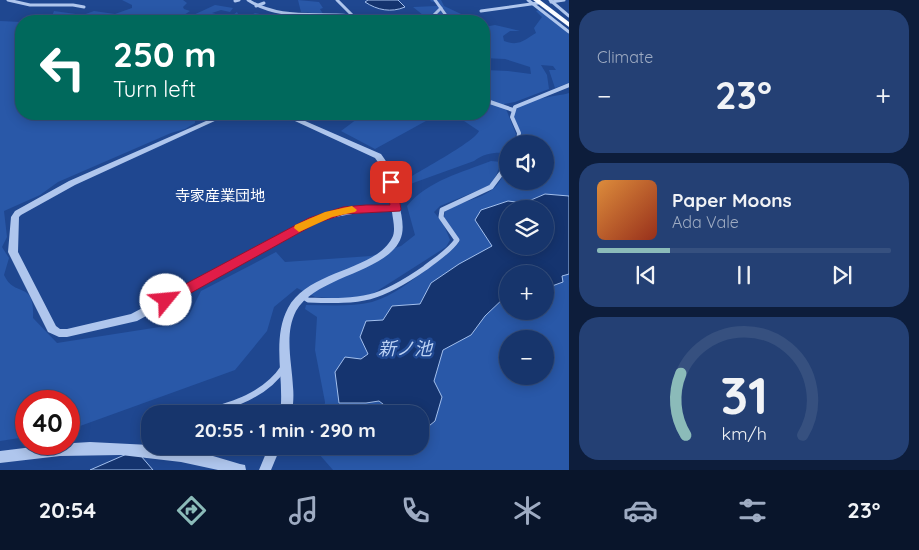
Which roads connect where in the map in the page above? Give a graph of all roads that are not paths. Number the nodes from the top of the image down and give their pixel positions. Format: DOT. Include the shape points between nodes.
graph roads {
  1 [pos="8,0"];
  2 [pos="240,0"];
  3 [pos="248,0"];
  4 [pos="337,0"];
  5 [pos="435,0"];
  6 [pos="528,0"];
  7 [pos="564,0"];
  8 [pos="235,1"];
  9 [pos="38,2"];
  10 [pos="536,2"];
  11 [pos="550,2"];
  12 [pos="264,3"];
  13 [pos="256,6"];
  14 [pos="84,7"];
  15 [pos="440,8"];
  16 [pos="481,11"];
  17 [pos="334,15"];
  18 [pos="352,15"];
  19 [pos="434,15"];
  20 [pos="447,15"];
  21 [pos="569,16"];
  22 [pos="569,25"];
  23 [pos="569,32"];
  24 [pos="569,85"];
  25 [pos="490,102"];
  26 [pos="513,110"];
  27 [pos="213,120"];
  28 [pos="297,120"];
  29 [pos="519,135"];
  30 [pos="499,176"];
  31 [pos="396,209"];
  32 [pos="302,296"];
  33 [pos="286,362"];
  34 [pos="224,405"];
  35 [pos="286,405"];
  36 [pos="141,449"];
  37 [pos="190,455"];
  38 [pos="271,455"];
  39 [pos="0,457"];
  40 [pos="240,470"];
  41 [pos="265,470"];
  1 -- 9 [label="street" via="30,5"];
  2 -- 8 [label="street"];
  3 -- 13 [label="street"];
  4 -- 18 [label="street"];
  5 -- 15 [label="street"];
  6 -- 10 [label="street"];
  7 -- 11 [label="street"];
  9 -- 14 [label="street"];
  10 -- 16 [label="street"];
  10 -- 22 [label="highway"];
  10 -- 23 [label="street"];
  11 -- 21 [label="street"];
  12 -- 13 [label="street"];
  13 -- 17 [label="street" via="276,12"];
  15 -- 19 [label="street"];
  15 -- 20 [label="street"];
  24 -- 26 [label="street" via="522,103"];
  25 -- 26 [label="street"];
  26 -- 29 [label="street" via="512,117"];
  27 -- 31 [label="street" via="72,182 18,213 13,252 52,329 67,333 133,318 313,221 343,211"];
  28 -- 31 [label="street" via="378,156 388,169"];
  30 -- 32 [label="street" via="492,187 442,210 441,217 457,240 454,246 396,288 356,302 308,300"];
  31 -- 32 [label="street" via="398,231 389,248 322,282"];
  32 -- 33 [label="street" via="287,322"];
  33 -- 34 [label="street" via="273,381 254,394"];
  33 -- 35 [label="street"];
  36 -- 39 [label="street" via="56,449"];
  37 -- 40 [label="street"];
  38 -- 41 [label="street"];
}
